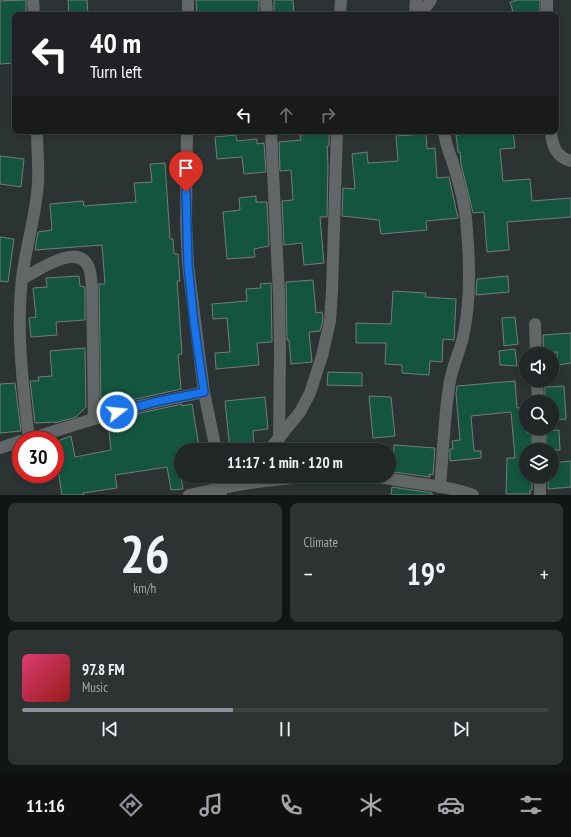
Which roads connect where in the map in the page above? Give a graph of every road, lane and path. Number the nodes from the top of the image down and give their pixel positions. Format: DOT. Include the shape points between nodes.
graph roads {
  1 [pos="33,0"];
  2 [pos="188,0"];
  3 [pos="266,0"];
  4 [pos="341,0"];
  5 [pos="416,0"];
  6 [pos="431,0"];
  7 [pos="547,0"];
  8 [pos="34,12"];
  9 [pos="188,12"];
  10 [pos="267,12"];
  11 [pos="340,12"];
  12 [pos="415,12"];
  13 [pos="422,12"];
  14 [pos="547,12"];
  15 [pos="37,134"];
  16 [pos="187,134"];
  17 [pos="270,134"];
  18 [pos="337,134"];
  19 [pos="444,134"];
  20 [pos="551,134"];
  21 [pos="571,161"];
  22 [pos="22,279"];
  23 [pos="535,324"];
  24 [pos="536,347"];
  25 [pos="204,392"];
  26 [pos="94,419"];
  27 [pos="25,431"];
  28 [pos="55,431"];
  29 [pos="279,439"];
  30 [pos="215,443"];
  31 [pos="275,443"];
  32 [pos="12,444"];
  33 [pos="0,448"];
  34 [pos="540,483"];
  35 [pos="238,485"];
  36 [pos="221,486"];
  37 [pos="440,487"];
  38 [pos="189,495"];
  39 [pos="473,495"];
  40 [pos="540,495"];
  1 -- 8 [label="street"];
  2 -- 9 [label="street"];
  3 -- 10 [label="street"];
  4 -- 11 [label="street"];
  5 -- 12 [label="street"];
  6 -- 13 [label="street"];
  7 -- 14 [label="street"];
  15 -- 22 [label="street" via="38,182"];
  16 -- 25 [label="street" via="188,265"];
  17 -- 29 [label="street" via="279,302"];
  18 -- 29 [label="street" via="330,321 310,393 300,412"];
  19 -- 37 [label="street" via="464,207 469,275 466,324 449,386"];
  20 -- 21 [label="street" via="556,153"];
  22 -- 26 [label="street" via="72,256 84,261 88,267 92,286"];
  22 -- 27 [label="street" via="20,312"];
  23 -- 24 [label="street"];
  25 -- 26 [label="street"];
  25 -- 30 [label="street"];
  26 -- 28 [label="street"];
  29 -- 31 [label="street"];
  32 -- 33 [label="street"];
  34 -- 40 [label="street"];
  35 -- 36 [label="street"];
  35 -- 37 [label="street" via="318,477 367,477"];
  36 -- 38 [label="street"];
  37 -- 39 [label="street"];
}
